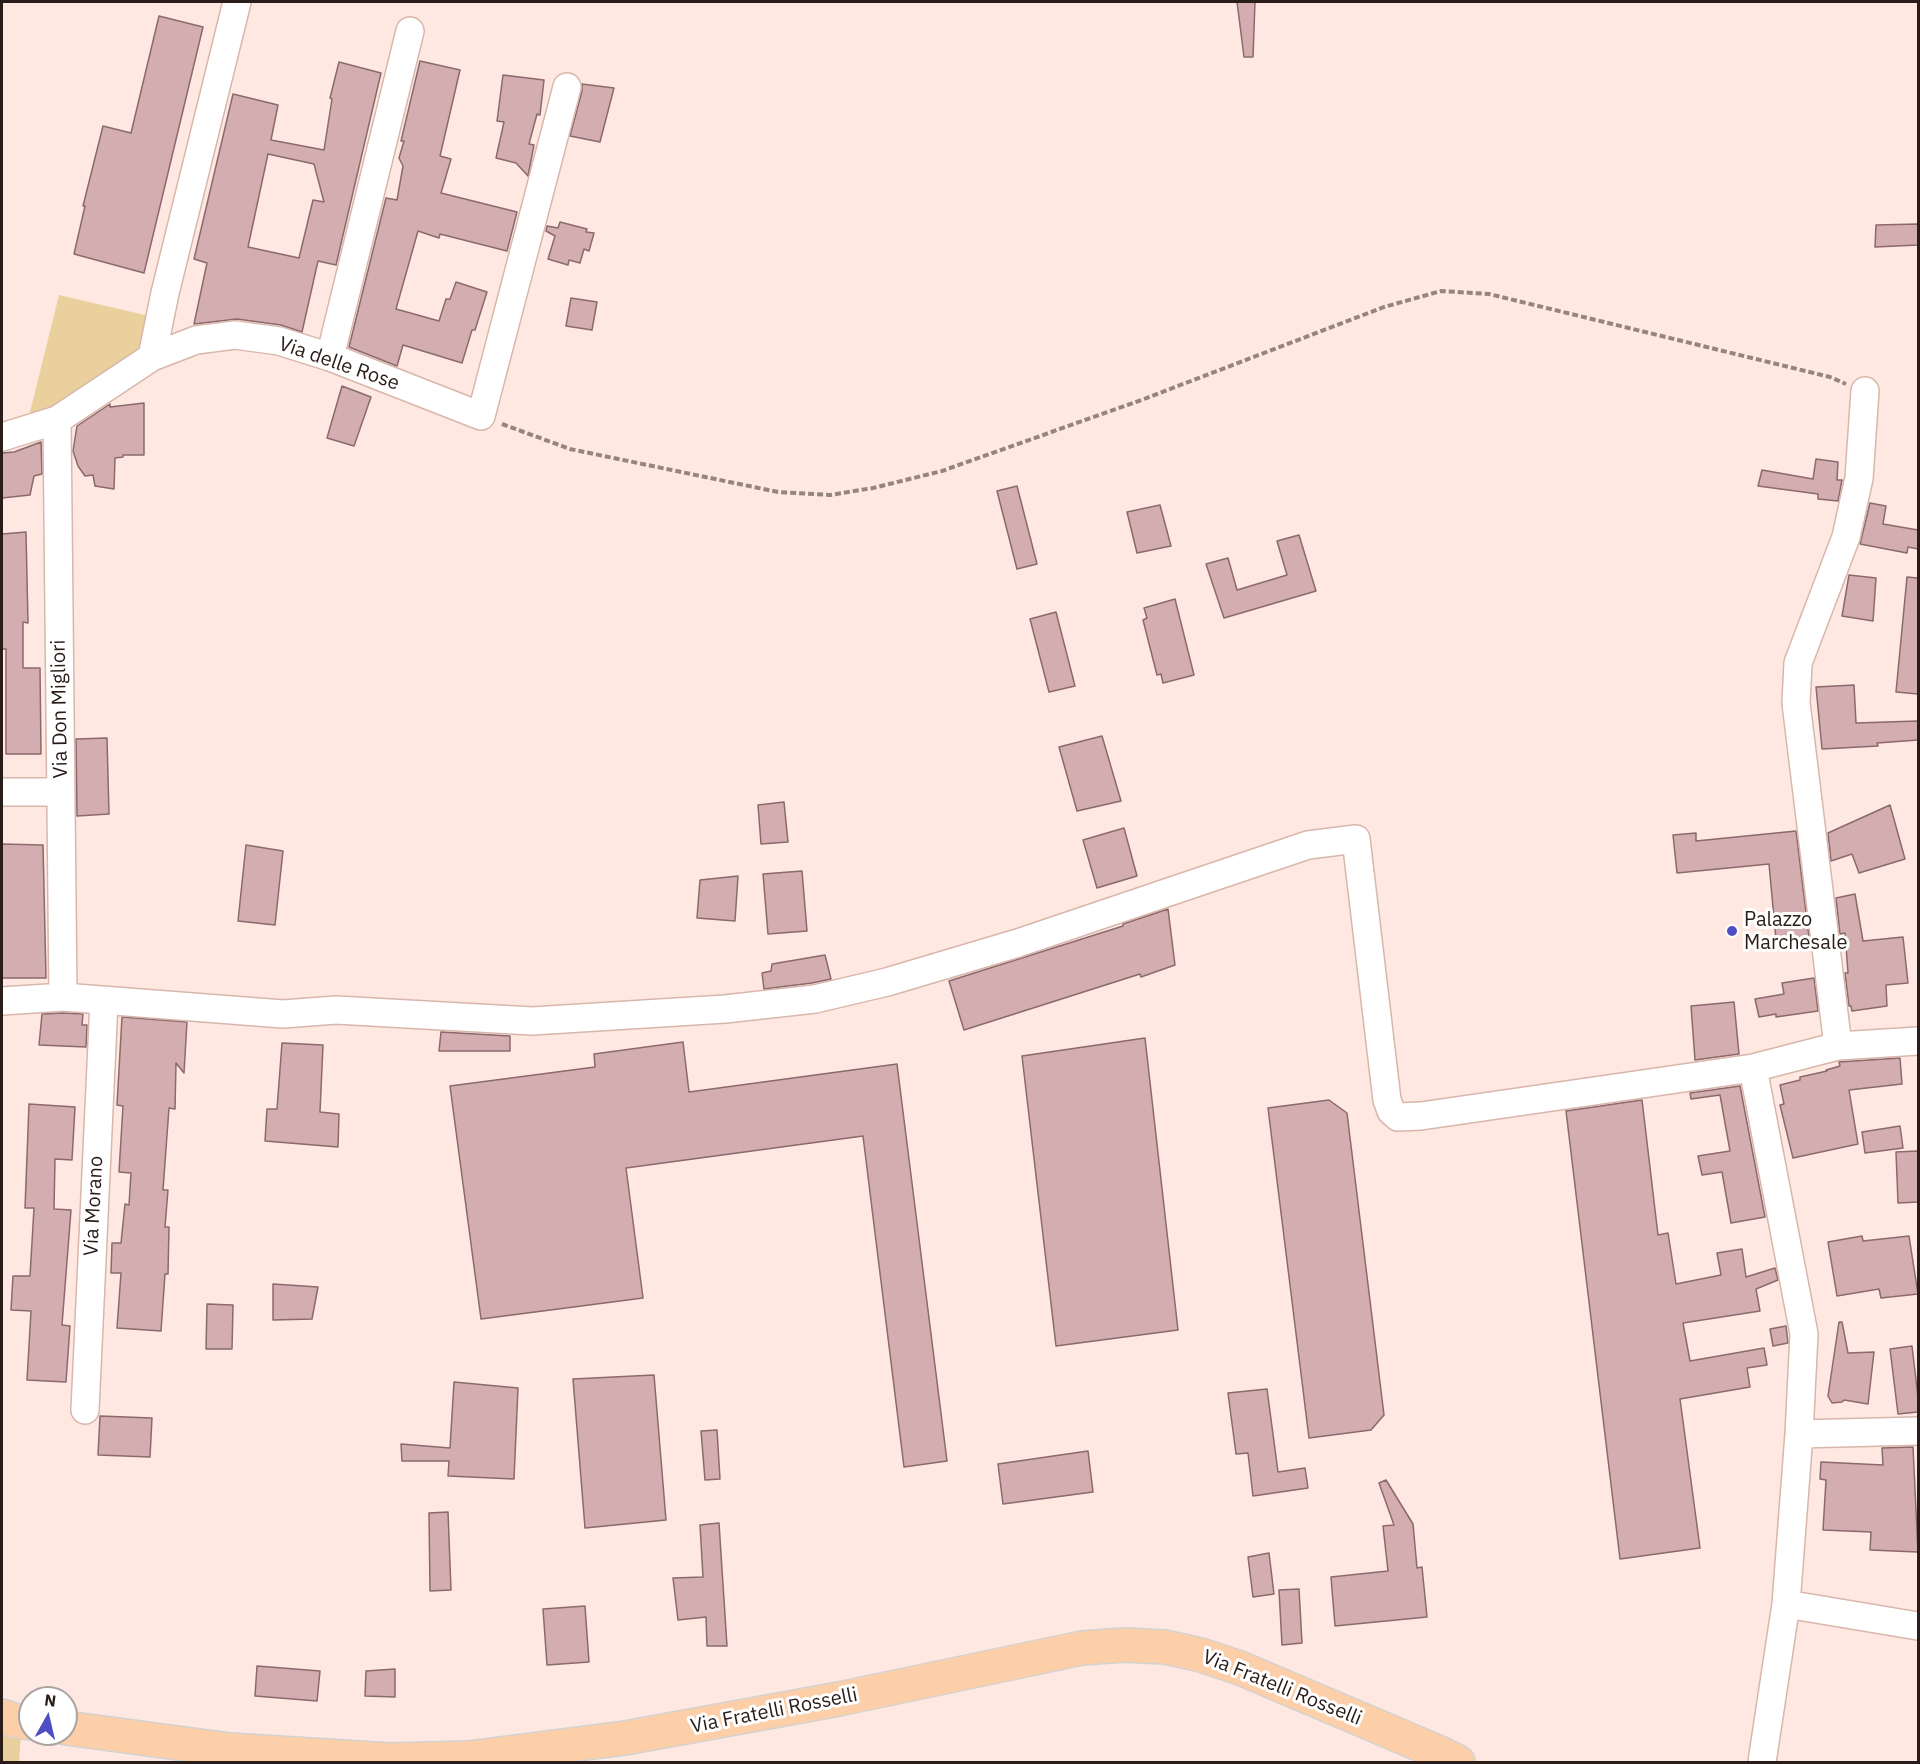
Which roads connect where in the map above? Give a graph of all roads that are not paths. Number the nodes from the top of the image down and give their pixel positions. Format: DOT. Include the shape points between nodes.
graph roads {
  1 [pos="237,2"];
  2 [pos="410,31"];
  3 [pos="567,87"];
  4 [pos="152,357"];
  5 [pos="330,357"];
  6 [pos="1865,391"];
  7 [pos="57,420"];
  8 [pos="2,437"];
  9 [pos="2,792"];
  10 [pos="60,792"];
  11 [pos="63,997"];
  12 [pos="104,1001"];
  13 [pos="2,1002"];
  14 [pos="1918,1041"];
  15 [pos="1839,1046"];
  16 [pos="1753,1068"];
  17 [pos="85,1410"];
  18 [pos="1918,1431"];
  19 [pos="1799,1434"];
  20 [pos="1786,1604"];
  21 [pos="1918,1626"];
  22 [pos="2,1716"];
  23 [pos="18,1721"];
  24 [pos="78,1730"];
  25 [pos="325,1759"];
  26 [pos="1458,1762"];
  27 [pos="1762,1762"];
  1 -- 4 [label="street"];
  2 -- 5 [label="street"];
  3 -- 5 [label="street, Via delle Rose" via="481,416"];
  4 -- 5 [label="street, Via delle Rose" via="196,340 235,334 279,341"];
  4 -- 7 [label="street, Via delle Rose"];
  6 -- 15 [label="street" via="1859,478 1846,537 1798,663 1796,703"];
  7 -- 8 [label="street, Via delle Rose"];
  7 -- 10 [label="street, Via Don Migliori"];
  9 -- 10 [label="street"];
  10 -- 11 [label="street, Via Don Migliori"];
  11 -- 12 [label="street"];
  11 -- 13 [label="street"];
  12 -- 16 [label="street" via="283,1014 336,1010 532,1021 815,999 1018,943 1308,845 1356,838 1387,1100 1398,1117"];
  12 -- 17 [label="street, Via Morano"];
  14 -- 15 [label="street"];
  15 -- 16 [label="street"];
  16 -- 19 [label="street" via="1804,1334"];
  18 -- 19 [label="street"];
  19 -- 20 [label="street"];
  20 -- 21 [label="street"];
  20 -- 27 [label="street"];
  22 -- 23 [label="main road"];
  24 -- 25 [label="main road, Via Fratelli Rosselli"];
  25 -- 26 [label="main road, Via Fratelli Rosselli" via="468,1758 625,1738 839,1699 1082,1648 1124,1645 1174,1649 1240,1668"];
}
